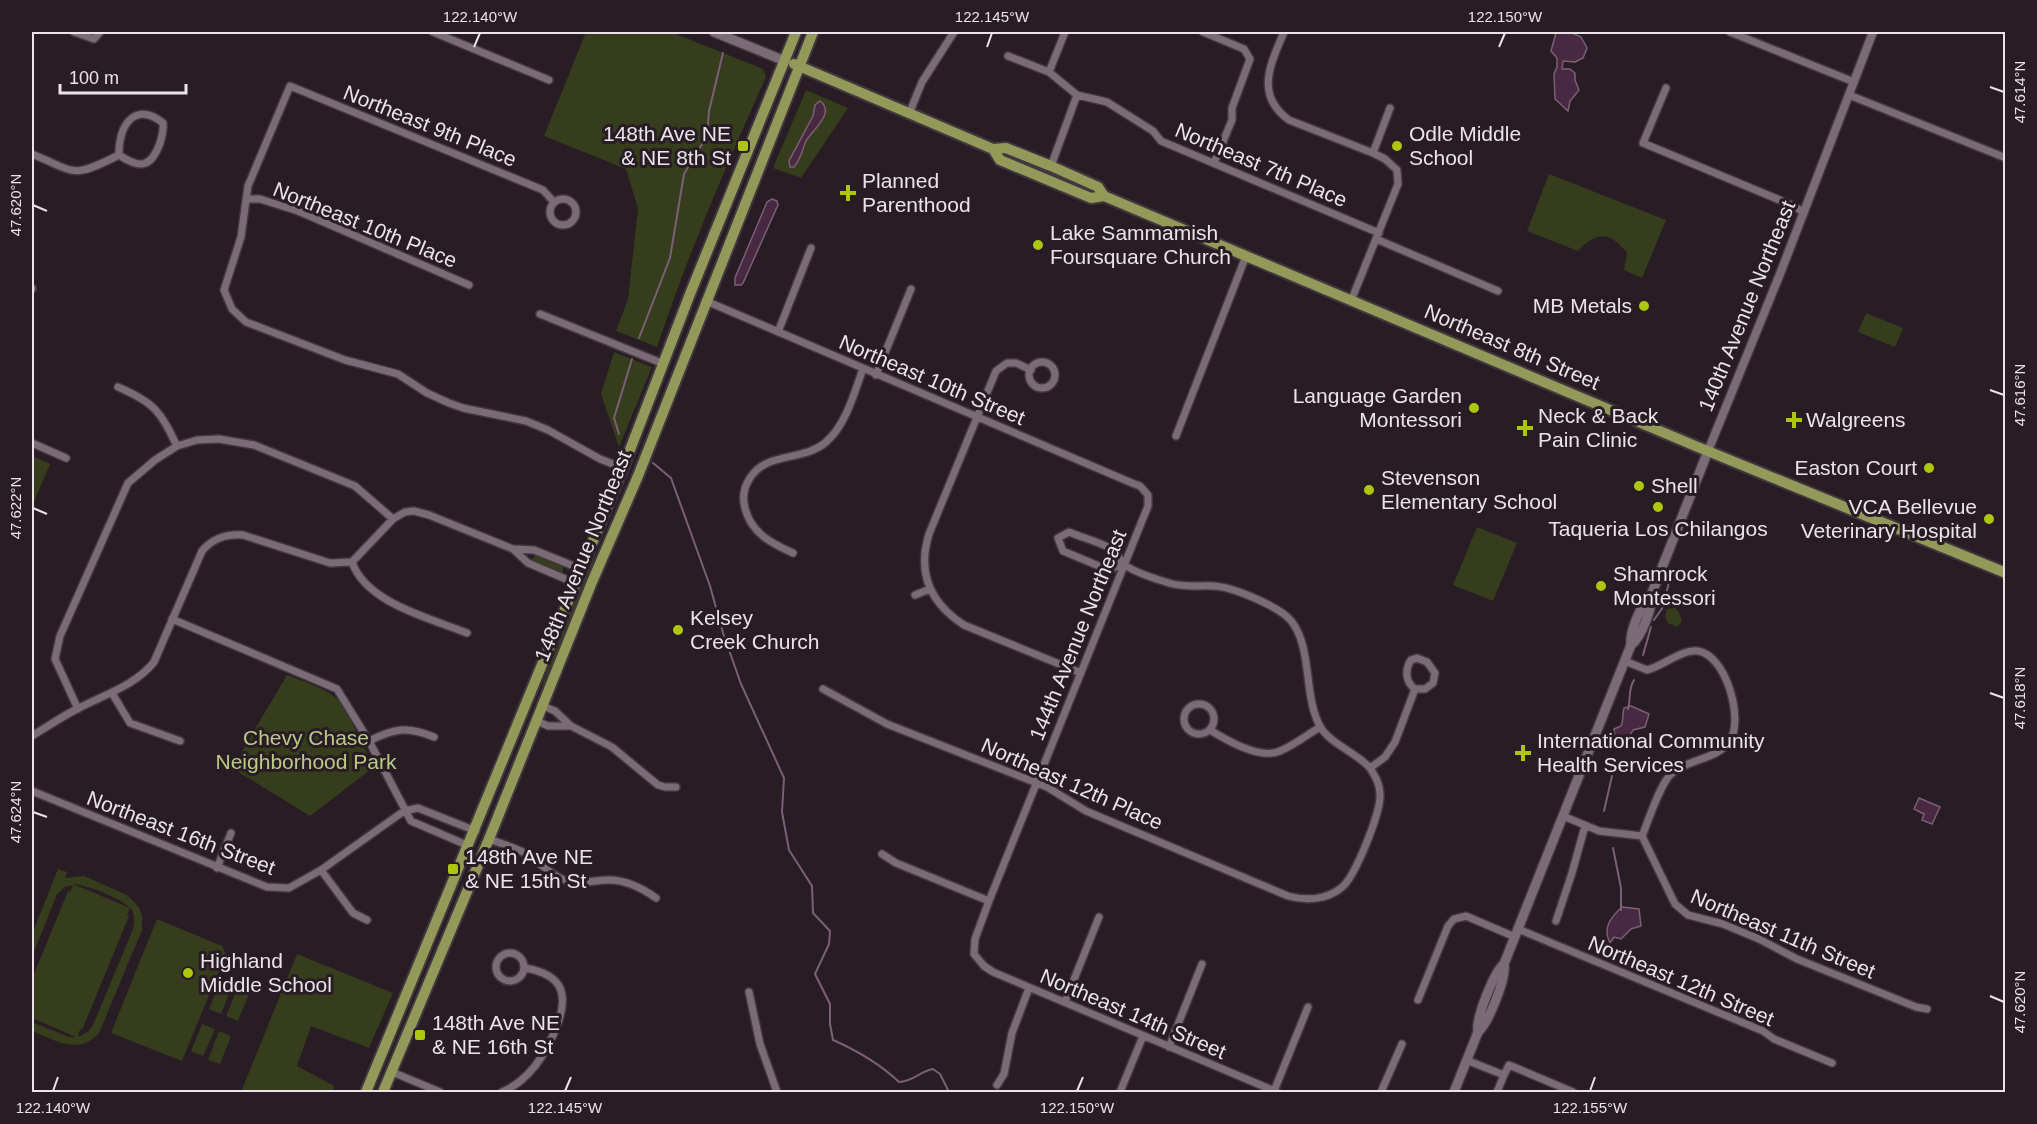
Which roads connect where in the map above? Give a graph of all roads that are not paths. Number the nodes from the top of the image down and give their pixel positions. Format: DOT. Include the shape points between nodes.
graph roads {
  1 [pos="74,32"];
  2 [pos="100,32"];
  3 [pos="433,32"];
  4 [pos="714,32"];
  5 [pos="796,32"];
  6 [pos="813,32"];
  7 [pos="954,32"];
  8 [pos="1065,32"];
  9 [pos="1203,32"];
  10 [pos="1284,32"];
  11 [pos="1730,32"];
  12 [pos="1873,32"];
  13 [pos="1008,56"];
  14 [pos="785,61"];
  15 [pos="800,66"];
  16 [pos="1049,72"];
  17 [pos="549,80"];
  18 [pos="1854,82"];
  19 [pos="1666,88"];
  20 [pos="1077,95"];
  21 [pos="1849,95"];
  22 [pos="1390,108"];
  23 [pos="909,114"];
  24 [pos="993,149"];
  25 [pos="1373,153"];
  26 [pos="32,154"];
  27 [pos="119,155"];
  28 [pos="2006,158"];
  29 [pos="1214,163"];
  30 [pos="1051,166"];
  31 [pos="1104,196"];
  32 [pos="247,199"];
  33 [pos="554,202"];
  34 [pos="1804,213"];
  35 [pos="718,224"];
  36 [pos="1377,236"];
  37 [pos="811,248"];
  38 [pos="1246,256"];
  39 [pos="720,265"];
  40 [pos="469,285"];
  41 [pos="911,289"];
  42 [pos="1498,291"];
  43 [pos="706,301"];
  44 [pos="1351,301"];
  45 [pos="540,314"];
  46 [pos="778,332"];
  47 [pos="664,364"];
  48 [pos="863,369"];
  49 [pos="1031,370"];
  50 [pos="876,375"];
  51 [pos="118,387"];
  52 [pos="977,418"];
  53 [pos="1176,436"];
  54 [pos="32,443"];
  55 [pos="177,446"];
  56 [pos="1708,451"];
  57 [pos="66,458"];
  58 [pos="623,468"];
  59 [pos="1145,491"];
  60 [pos="393,519"];
  61 [pos="513,549"];
  62 [pos="793,553"];
  63 [pos="586,556"];
  64 [pos="352,562"];
  65 [pos="1124,565"];
  66 [pos="581,569"];
  67 [pos="2006,573"];
  68 [pos="592,582"];
  69 [pos="575,583"];
  70 [pos="930,589"];
  71 [pos="915,595"];
  72 [pos="172,619"];
  73 [pos="467,633"];
  74 [pos="1625,661"];
  75 [pos="1081,673"];
  76 [pos="823,689"];
  77 [pos="1415,689"];
  78 [pos="112,693"];
  79 [pos="543,706"];
  80 [pos="78,709"];
  81 [pos="524,714"];
  82 [pos="537,722"];
  83 [pos="571,726"];
  84 [pos="1320,727"];
  85 [pos="1210,730"];
  86 [pos="32,736"];
  87 [pos="434,737"];
  88 [pos="180,741"];
  89 [pos="369,741"];
  90 [pos="523,755"];
  91 [pos="1370,768"];
  92 [pos="1036,783"];
  93 [pos="676,787"];
  94 [pos="32,791"];
  95 [pos="404,811"];
  96 [pos="1563,816"];
  97 [pos="1585,826"];
  98 [pos="476,831"];
  99 [pos="231,833"];
  100 [pos="1642,837"];
  101 [pos="489,839"];
  102 [pos="469,846"];
  103 [pos="882,854"];
  104 [pos="217,868"];
  105 [pos="321,870"];
  106 [pos="656,898"];
  107 [pos="989,901"];
  108 [pos="1099,917"];
  109 [pos="367,920"];
  110 [pos="1556,921"];
  111 [pos="1516,933"];
  112 [pos="978,960"];
  113 [pos="1202,964"];
  114 [pos="525,968"];
  115 [pos="1029,988"];
  116 [pos="749,993"];
  117 [pos="1418,1000"];
  118 [pos="1065,1002"];
  119 [pos="1308,1007"];
  120 [pos="1927,1009"];
  121 [pos="1143,1036"];
  122 [pos="1402,1044"];
  123 [pos="1169,1047"];
  124 [pos="384,1053"];
  125 [pos="1466,1060"];
  126 [pos="1832,1063"];
  127 [pos="392,1072"];
  128 [pos="1504,1075"];
  129 [pos="998,1085"];
  130 [pos="384,1090"];
  131 [pos="366,1092"];
  132 [pos="440,1092"];
  133 [pos="502,1092"];
  134 [pos="777,1092"];
  135 [pos="1120,1092"];
  136 [pos="1275,1092"];
  137 [pos="1382,1092"];
  138 [pos="1454,1092"];
  139 [pos="1497,1092"];
  140 [pos="1573,1092"];
  1 -- 2 [label="street" via="94,39"];
  3 -- 17 [label="street"];
  4 -- 14 [label="main road, Northeast 8th Street"];
  5 -- 14 [label="main road, 148th Avenue Northeast"];
  6 -- 15 [label="main road, 148th Avenue Northeast"];
  7 -- 23 [label="street" via="922,82"];
  8 -- 16 [label="street"];
  9 -- 29 [label="street" via="1244,49 1250,59"];
  10 -- 25 [label="street" via="1270,66 1267,86 1276,107 1289,120"];
  11 -- 18 [label="street"];
  12 -- 18 [label="street, 140th Avenue Northeast"];
  13 -- 16 [label="street, Northeast 7th Place"];
  14 -- 15 [label="main road, Northeast 8th Street"];
  14 -- 35 [label="main road, 148th Avenue Northeast"];
  15 -- 23 [label="main road, Northeast 8th Street"];
  15 -- 39 [label="main road, 148th Avenue Northeast"];
  16 -- 20 [label="street, Northeast 7th Place"];
  18 -- 21 [label="street, 140th Avenue Northeast"];
  19 -- 34 [label="street" via="1643,143"];
  20 -- 29 [label="street, Northeast 7th Place" via="1107,102 1153,131 1161,141"];
  20 -- 30 [label="street"];
  21 -- 28 [label="street"];
  21 -- 34 [label="street, 140th Avenue Northeast"];
  22 -- 25 [label="street"];
  23 -- 24 [label="main road, Northeast 8th Street"];
  24 -- 30 [label="main road, Northeast 8th Street" via="1006,148"];
  24 -- 31 [label="main road, Northeast 8th Street" via="1000,160 1009,164 1091,198"];
  25 -- 36 [label="street" via="1397,170 1399,179"];
  26 -- 27 [label="street" via="68,171 79,172"];
  27 -- 27 [label="street" via="138,165 152,160 164,131 163,123 148,115 133,116 120,141"];
  29 -- 36 [label="street, Northeast 7th Place"];
  30 -- 31 [label="main road, Northeast 8th Street" via="1098,186"];
  31 -- 38 [label="main road, Northeast 8th Street"];
  32 -- 33 [label="street, Northeast 9th Place" via="248,186 290,87 543,190"];
  32 -- 40 [label="street, Northeast 10th Place" via="298,211"];
  32 -- 58 [label="street" via="241,237 224,290 232,309 246,322 345,360 398,374 448,403 526,421"];
  34 -- 56 [label="street, 140th Avenue Northeast"];
  35 -- 39 [label="main road" via="727,220 730,225"];
  35 -- 47 [label="main road, 148th Avenue Northeast"];
  36 -- 42 [label="street, Northeast 7th Place"];
  36 -- 44 [label="street"];
  37 -- 46 [label="street"];
  38 -- 44 [label="main road, Northeast 8th Street"];
  38 -- 53 [label="street"];
  39 -- 43 [label="main road, 148th Avenue Northeast"];
  41 -- 50 [label="street"];
  43 -- 46 [label="street, Northeast 10th Street"];
  43 -- 68 [label="main road, 148th Avenue Northeast"];
  44 -- 56 [label="main road, Northeast 8th Street"];
  45 -- 47 [label="street"];
  46 -- 48 [label="street, Northeast 10th Street"];
  47 -- 58 [label="main road, 148th Avenue Northeast"];
  48 -- 50 [label="street, Northeast 10th Street"];
  48 -- 62 [label="street" via="840,426 825,443 803,454 760,465 746,483 744,503 753,528"];
  49 -- 52 [label="street" via="1016,363 1001,366"];
  50 -- 52 [label="street, Northeast 10th Street"];
  51 -- 55 [label="street" via="141,396 155,407"];
  52 -- 59 [label="street, Northeast 10th Street"];
  52 -- 70 [label="street" via="925,548 923,563"];
  54 -- 57 [label="street"];
  55 -- 60 [label="street" via="219,439 254,445 356,486"];
  55 -- 80 [label="street" via="128,483 60,636 55,659"];
  56 -- 67 [label="main road, Northeast 8th Street"];
  56 -- 74 [label="main road, 140th Avenue Northeast" via="1652,593 1646,598 1630,637"];
  58 -- 63 [label="main road, 148th Avenue Northeast"];
  59 -- 65 [label="street, 144th Avenue Northeast" via="1150,499"];
  60 -- 61 [label="street" via="405,512 421,513"];
  60 -- 64 [label="street"];
  61 -- 66 [label="street" via="534,550"];
  61 -- 69 [label="street" via="528,563"];
  63 -- 66 [label="main road, 148th Avenue Northeast"];
  63 -- 68 [label="main road" via="593,552 597,556"];
  64 -- 72 [label="street" via="330,563 230,534 202,551"];
  64 -- 73 [label="street" via="365,585 377,595"];
  65 -- 65 [label="street" via="1114,550 1069,532 1058,538 1063,551 1106,569"];
  65 -- 75 [label="street, 144th Avenue Northeast"];
  65 -- 84 [label="street" via="1182,587 1215,586 1235,591 1292,621 1299,634"];
  66 -- 69 [label="main road, 148th Avenue Northeast"];
  68 -- 79 [label="main road, 148th Avenue Northeast"];
  69 -- 81 [label="main road, 148th Avenue Northeast"];
  70 -- 71 [label="street"];
  70 -- 75 [label="street" via="951,616 964,625"];
  72 -- 78 [label="street" via="154,662"];
  72 -- 89 [label="street" via="337,689"];
  74 -- 96 [label="main road, 140th Avenue Northeast"];
  74 -- 100 [label="street" via="1647,670 1689,652 1702,652 1722,671 1736,716 1732,738 1721,750 1675,771 1666,780"];
  75 -- 92 [label="street, 144th Avenue Northeast"];
  76 -- 92 [label="street, Northeast 12th Place" via="887,724"];
  77 -- 77 [label="street" via="1430,687 1435,673 1427,662 1417,658 1408,664 1407,674"];
  77 -- 91 [label="street" via="1395,742 1385,757"];
  78 -- 80 [label="street"];
  78 -- 88 [label="street" via="130,723"];
  79 -- 82 [label="main road, 148th Avenue Northeast"];
  79 -- 83 [label="street"];
  80 -- 86 [label="street"];
  81 -- 90 [label="main road" via="514,751 518,758"];
  81 -- 98 [label="main road, 148th Avenue Northeast"];
  82 -- 83 [label="street"];
  82 -- 90 [label="main road, 148th Avenue Northeast"];
  83 -- 93 [label="street" via="612,747 658,785"];
  84 -- 85 [label="street" via="1271,754 1260,754"];
  84 -- 91 [label="street"];
  85 -- 85 [label="street" via="1214,721 1209,708 1200,704 1188,710 1184,718 1191,732 1201,734"];
  87 -- 89 [label="street" via="400,728"];
  89 -- 95 [label="street"];
  90 -- 101 [label="main road, 148th Avenue Northeast"];
  91 -- 92 [label="street, Northeast 12th Place" via="1381,792 1380,807 1352,877 1334,893 1302,900 1086,811"];
  92 -- 107 [label="street, 144th Avenue Northeast"];
  94 -- 104 [label="street, Northeast 16th Street"];
  95 -- 98 [label="street" via="418,808"];
  95 -- 102 [label="street" via="411,821"];
  95 -- 105 [label="street, Northeast 16th Street"];
  96 -- 97 [label="street"];
  96 -- 111 [label="main road, 140th Avenue Northeast"];
  97 -- 100 [label="street"];
  97 -- 110 [label="street"];
  98 -- 102 [label="main road, 148th Avenue Northeast"];
  99 -- 104 [label="street"];
  100 -- 120 [label="street, Northeast 11th Street" via="1675,904 1688,915 1723,924 1797,959"];
  101 -- 106 [label="street" via="527,854 570,882 610,880 644,889"];
  101 -- 127 [label="main road, 148th Avenue Northeast"];
  102 -- 124 [label="main road, 148th Avenue Northeast"];
  103 -- 107 [label="street"];
  104 -- 105 [label="street, Northeast 16th Street" via="280,888 300,884"];
  105 -- 109 [label="street" via="353,913"];
  107 -- 112 [label="street, 144th Avenue Northeast" via="973,947"];
  108 -- 118 [label="street"];
  111 -- 117 [label="street, Northeast 12th Street" via="1466,916 1458,917 1449,926"];
  111 -- 125 [label="main road, 140th Avenue Northeast" via="1484,1028 1478,1032"];
  111 -- 126 [label="street, Northeast 12th Street" via="1602,963"];
  112 -- 115 [label="street, Northeast 14th Street" via="993,972"];
  113 -- 123 [label="street"];
  114 -- 114 [label="street" via="520,957 508,953 498,960 496,967 501,978 508,981 520,978"];
  114 -- 133 [label="street" via="557,983 564,998 562,1013 541,1059 516,1086"];
  115 -- 118 [label="street, Northeast 14th Street"];
  115 -- 129 [label="street"];
  116 -- 134 [label="street" via="760,1044"];
  118 -- 121 [label="street, Northeast 14th Street"];
  119 -- 136 [label="street"];
  121 -- 123 [label="street, Northeast 14th Street"];
  121 -- 135 [label="street"];
  122 -- 137 [label="street"];
  123 -- 136 [label="street, Northeast 14th Street"];
  124 -- 130 [label="main road" via="376,1080"];
  124 -- 131 [label="main road, 148th Avenue Northeast"];
  125 -- 128 [label="street"];
  125 -- 138 [label="main road, 140th Avenue Northeast"];
  127 -- 130 [label="main road, 148th Avenue Northeast"];
  127 -- 132 [label="street"];
  128 -- 139 [label="street"];
  128 -- 140 [label="street" via="1509,1065"];
}
